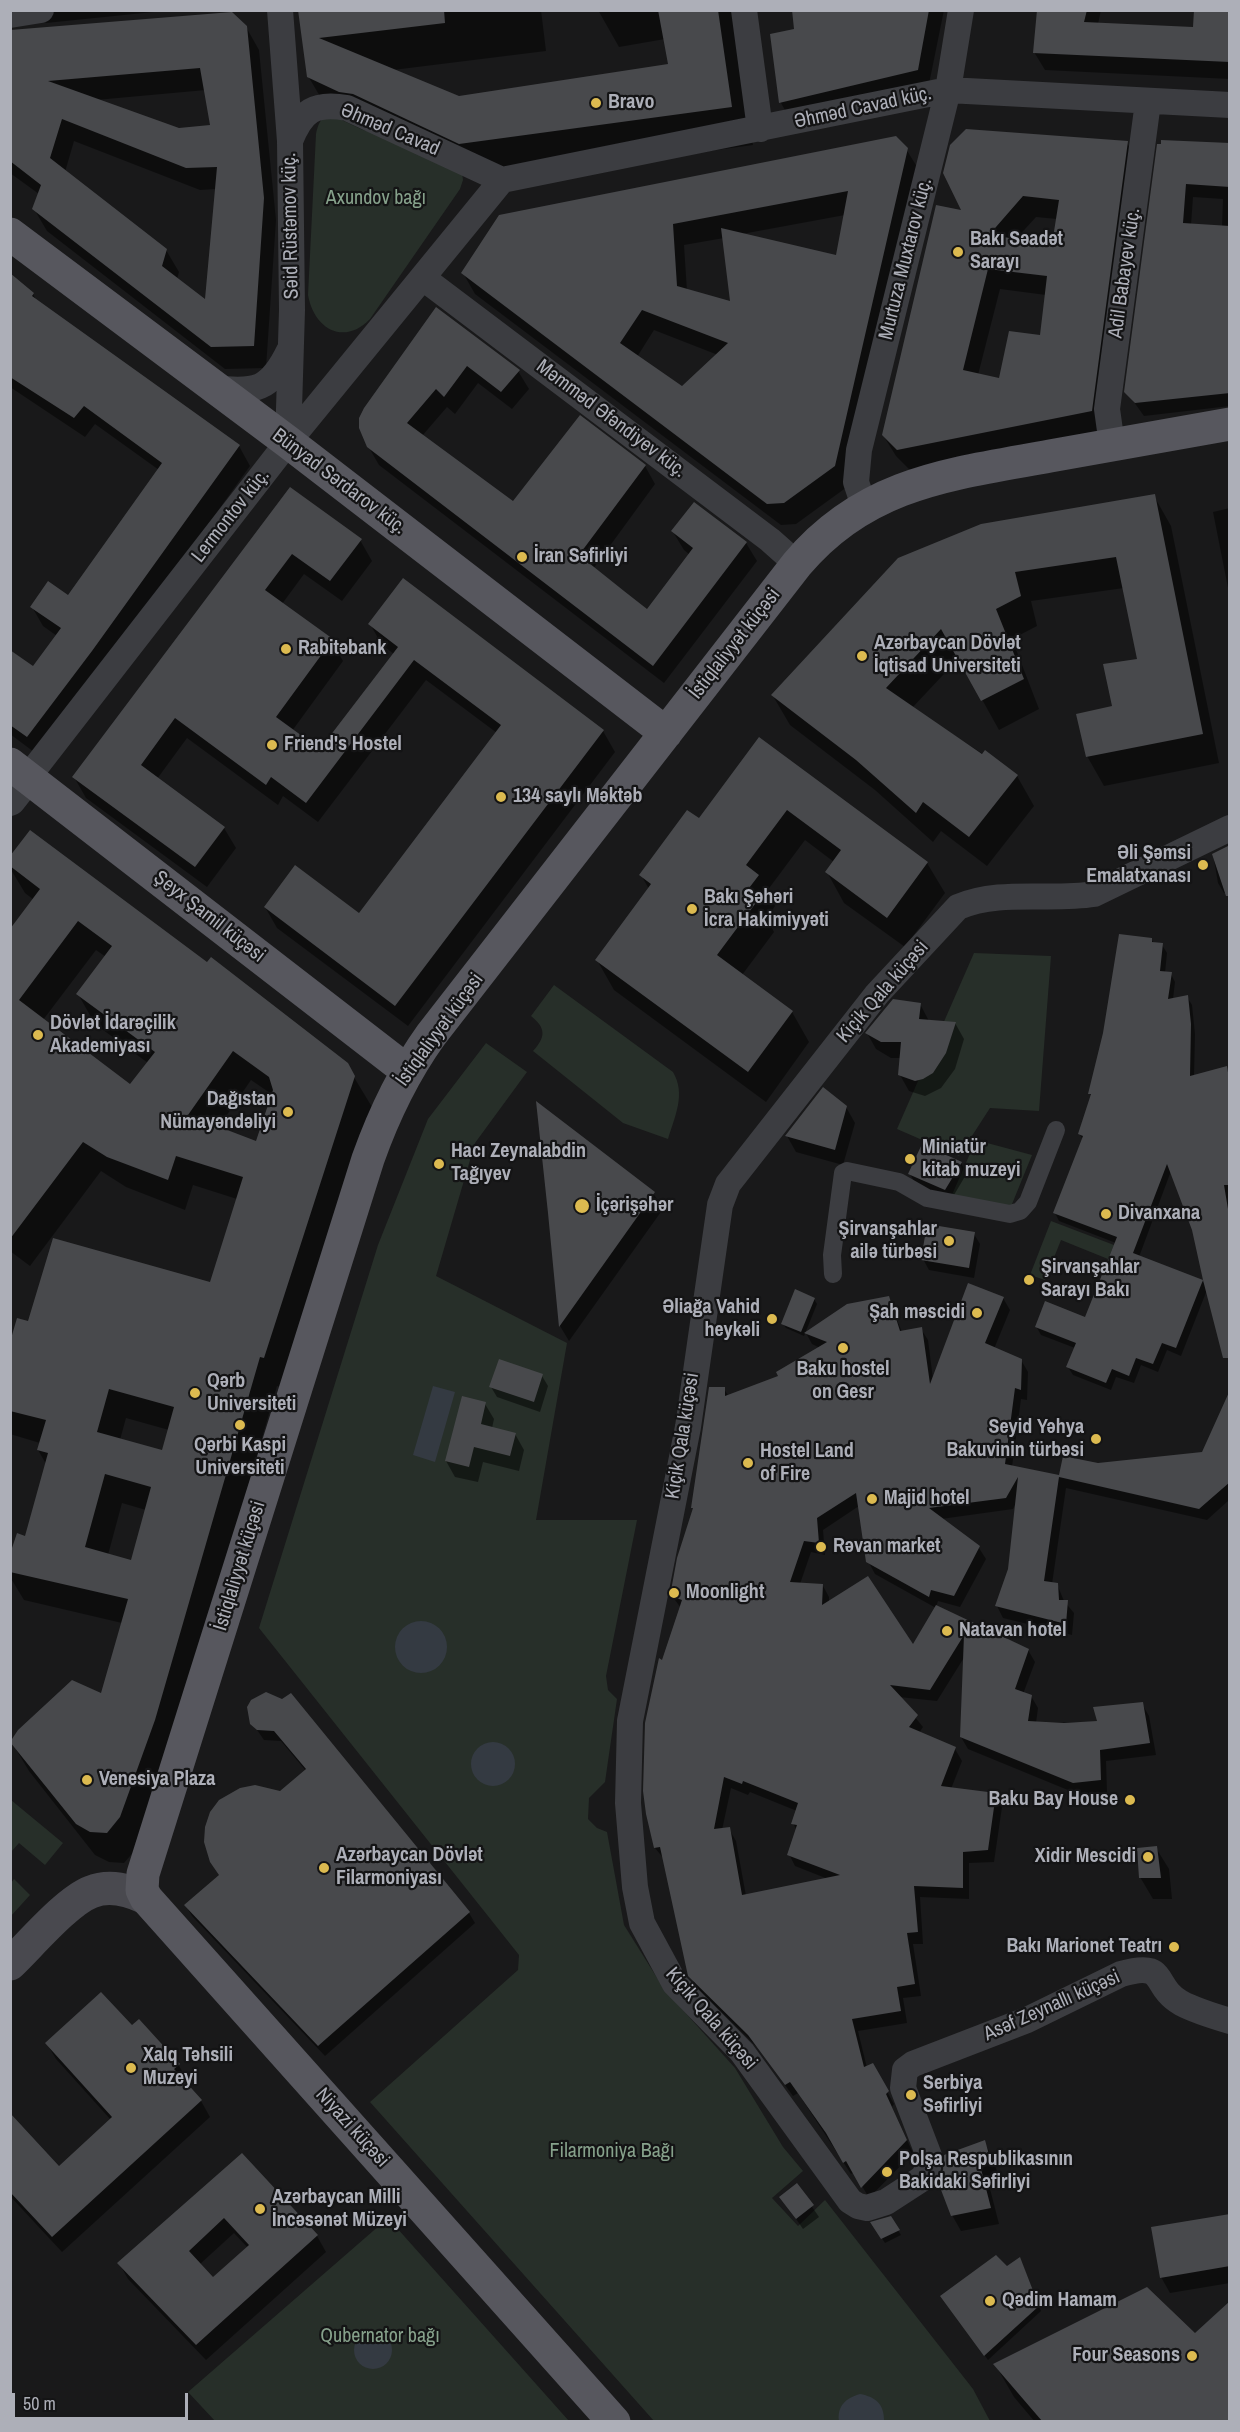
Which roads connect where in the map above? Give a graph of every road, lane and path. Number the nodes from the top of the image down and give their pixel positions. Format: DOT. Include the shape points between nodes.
graph roads {
  1 [pos="41,10"];
  2 [pos="280,10"];
  3 [pos="744,10"];
  4 [pos="961,10"];
  5 [pos="10,15"];
  6 [pos="948,90"];
  7 [pos="1148,102"];
  8 [pos="1230,105"];
  9 [pos="760,129"];
  10 [pos="290,141"];
  11 [pos="502,180"];
  12 [pos="10,234"];
  13 [pos="423,278"];
  14 [pos="291,348"];
  15 [pos="213,388"];
  16 [pos="1230,424"];
  17 [pos="288,442"];
  18 [pos="1112,445"];
  19 [pos="864,506"];
  20 [pos="797,564"];
  21 [pos="666,734"];
  22 [pos="16,781"];
  23 [pos="1230,828"];
  24 [pos="406,1070"];
  25 [pos="1056,1130"];
  26 [pos="832,1274"];
  27 [pos="146,1898"];
  28 [pos="10,1964"];
  29 [pos="1230,2021"];
  30 [pos="903,2078"];
  31 [pos="612,2418"];
  1 -- 5 [label="street"];
  2 -- 10 [label="street, Səid Rüstəmov küç."];
  3 -- 9 [label="street"];
  4 -- 6 [label="street, Murtuza Muxtarov küç."];
  6 -- 7 [label="street, Əhməd Cavad küç."];
  6 -- 9 [label="street, Əhməd Cavad küç."];
  6 -- 19 [label="street, Murtuza Muxtarov küç." via="859,450 856,482"];
  7 -- 8 [label="street, Əhməd Cavad küç."];
  7 -- 18 [label="street, Adil Babayev küç." via="1107,409"];
  9 -- 11 [label="street, Əhməd Cavad küç."];
  10 -- 11 [label="street, Əhməd Cavad" via="306,113 330,105 347,108"];
  10 -- 14 [label="street, Səid Rüstəmov küç."];
  11 -- 13 [label="street, Lermontov küç."];
  12 -- 15 [label="main road, Bünyad Sərdarov küç."];
  13 -- 17 [label="street, Lermontov küç."];
  13 -- 20 [label="street, Məmməd Əfəndiyev küç."];
  14 -- 15 [label="street" via="280,371 269,382 253,390"];
  14 -- 17 [label="street, Səid Rüstəmov küç."];
  15 -- 17 [label="main road, Bünyad Sərdarov küç."];
  16 -- 18 [label="main road, İstiqlaliyyət küçəsi"];
  17 -- 21 [label="main road, Bünyad Sərdarov küç."];
  17 -- 22 [label="street, Lermontov küç."];
  18 -- 19 [label="main road, İstiqlaliyyət küçəsi" via="944,475 891,492"];
  19 -- 20 [label="main road, İstiqlaliyyət küçəsi" via="831,528"];
  20 -- 21 [label="main road, İstiqlaliyyət küçəsi"];
  21 -- 24 [label="main road, İstiqlaliyyət küçəsi"];
  22 -- 24 [label="main road, Şeyx Şamil küçəsi"];
  23 -- 30 [label="street, Kiçik Qala küçəsi" via="1094,894 974,900 958,907 877,994 740,1167 720,1204 688,1427 630,1721 628,1803 642,1923 675,1984 742,2052 850,2201 867,2208 908,2189 923,2178 928,2168 928,2156 903,2088"];
  24 -- 27 [label="main road, İstiqlaliyyət küçəsi" via="368,1159 294,1389 143,1874"];
  25 -- 26 [label="street" via="1028,1202 1020,1211 1010,1214 927,1198 899,1182 843,1173"];
  27 -- 28 [label="main road" via="124,1890 92,1892 73,1904"];
  27 -- 31 [label="main road, Niyazi küçəsi"];
  29 -- 30 [label="street, Asəf Zeynallı küçəsi" via="1180,2002 1156,1974 1138,1969 1027,2020 914,2064 905,2070"];
}
